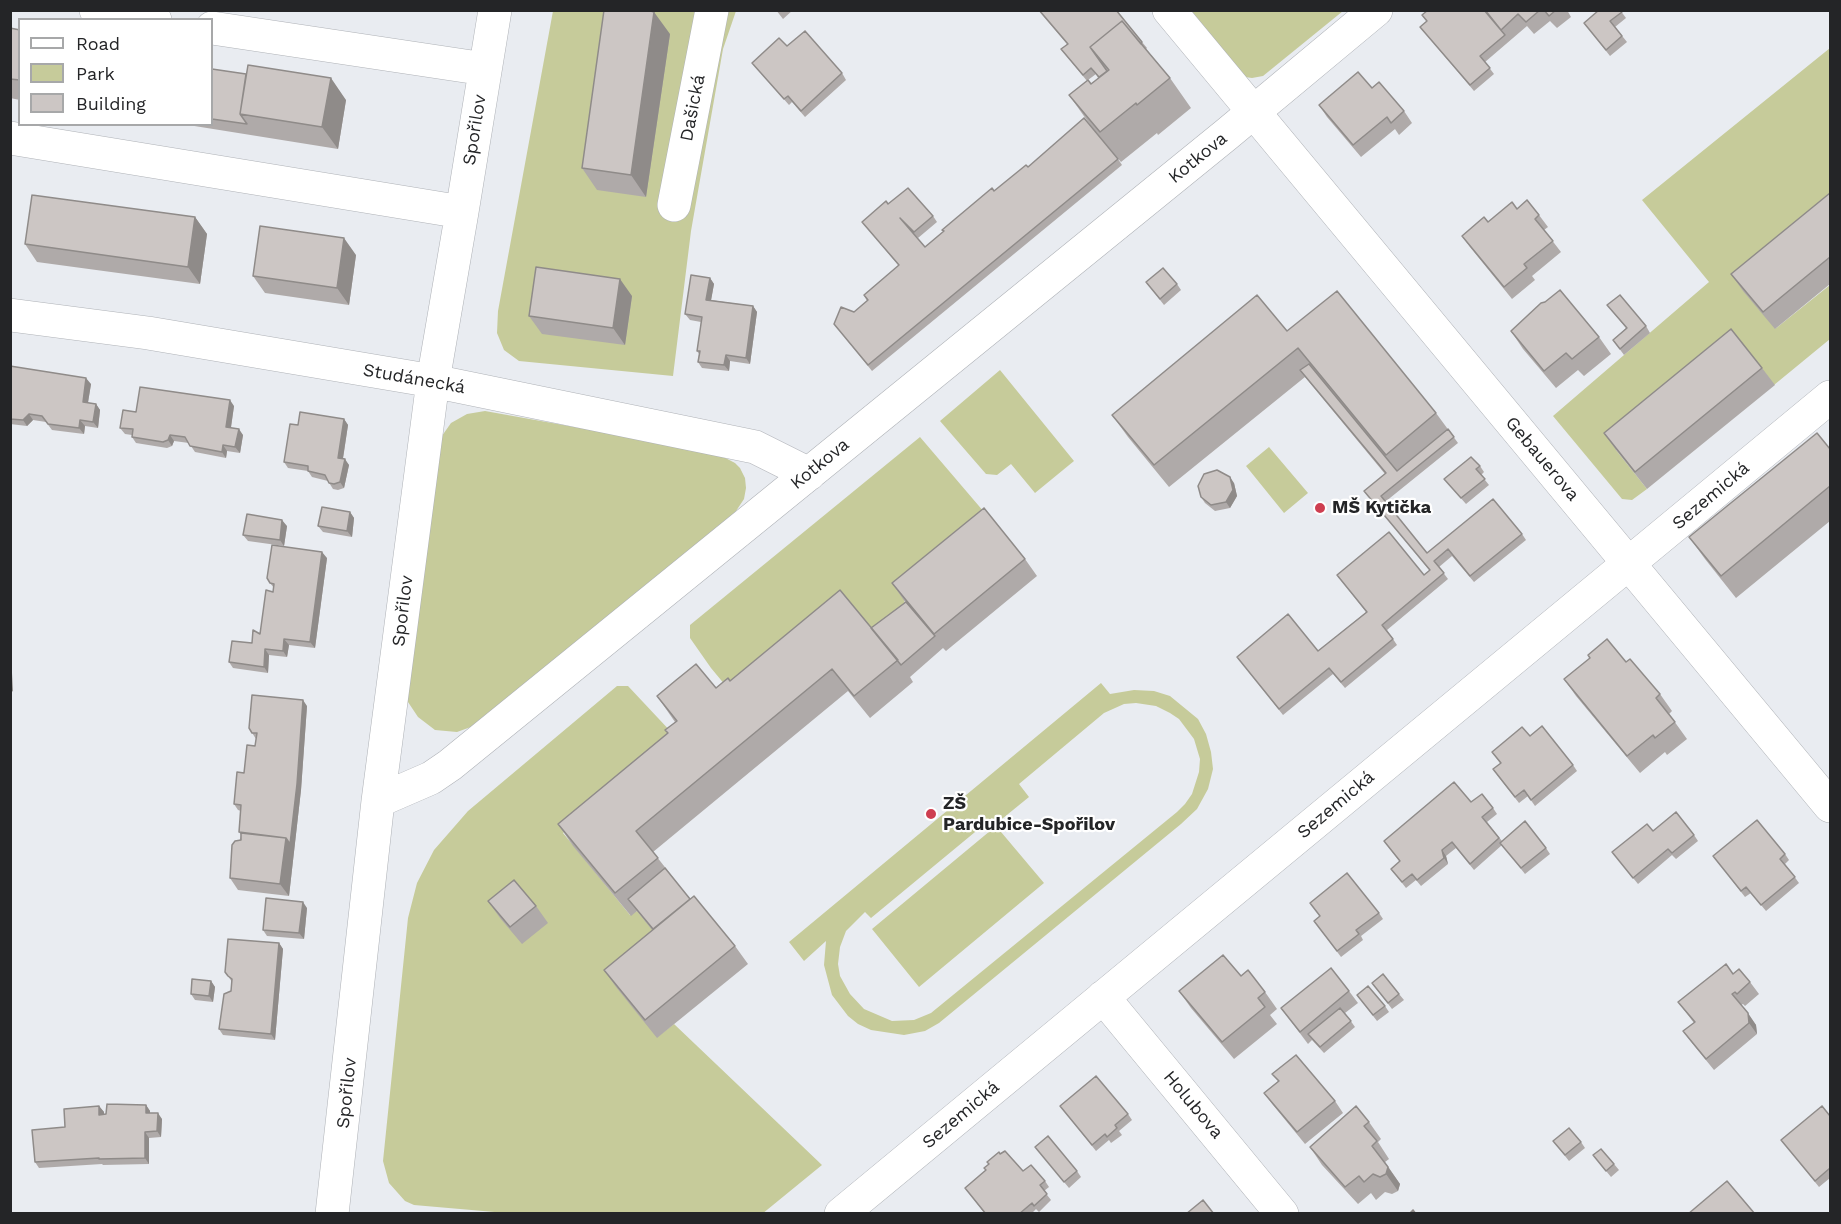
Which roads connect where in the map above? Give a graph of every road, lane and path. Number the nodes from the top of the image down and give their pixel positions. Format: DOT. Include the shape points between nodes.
graph roads {
  1 [pos="96,10"];
  2 [pos="495,10"];
  3 [pos="712,10"];
  4 [pos="1168,10"];
  5 [pos="1376,10"];
  6 [pos="143,18"];
  7 [pos="213,28"];
  8 [pos="485,69"];
  9 [pos="1254,112"];
  10 [pos="10,138"];
  11 [pos="674,205"];
  12 [pos="462,212"];
  13 [pos="10,315"];
  14 [pos="433,381"];
  15 [pos="1830,397"];
  16 [pos="808,474"];
  17 [pos="1629,564"];
  18 [pos="378,801"];
  19 [pos="1830,806"];
  20 [pos="1103,997"];
  21 [pos="332,1214"];
  22 [pos="841,1214"];
  23 [pos="1282,1214"];
  1 -- 6 [label="street"];
  2 -- 8 [label="street, Spořilov"];
  3 -- 11 [label="street, Dašická"];
  4 -- 9 [label="street, Gebauerova"];
  5 -- 9 [label="street, Kotkova"];
  7 -- 8 [label="street"];
  8 -- 12 [label="street, Spořilov"];
  9 -- 16 [label="street, Kotkova"];
  9 -- 17 [label="street, Gebauerova"];
  10 -- 12 [label="street"];
  12 -- 14 [label="street, Spořilov"];
  13 -- 14 [label="street, Studánecká" via="148,333"];
  14 -- 16 [label="street, Studánecká" via="755,447"];
  14 -- 18 [label="street, Spořilov"];
  15 -- 17 [label="street, Sezemická"];
  16 -- 18 [label="street, Kotkova" via="450,765 431,778"];
  17 -- 19 [label="street, Gebauerova"];
  17 -- 20 [label="street, Sezemická"];
  18 -- 21 [label="street, Spořilov"];
  20 -- 22 [label="street, Sezemická"];
  20 -- 23 [label="street, Holubova"];
}
